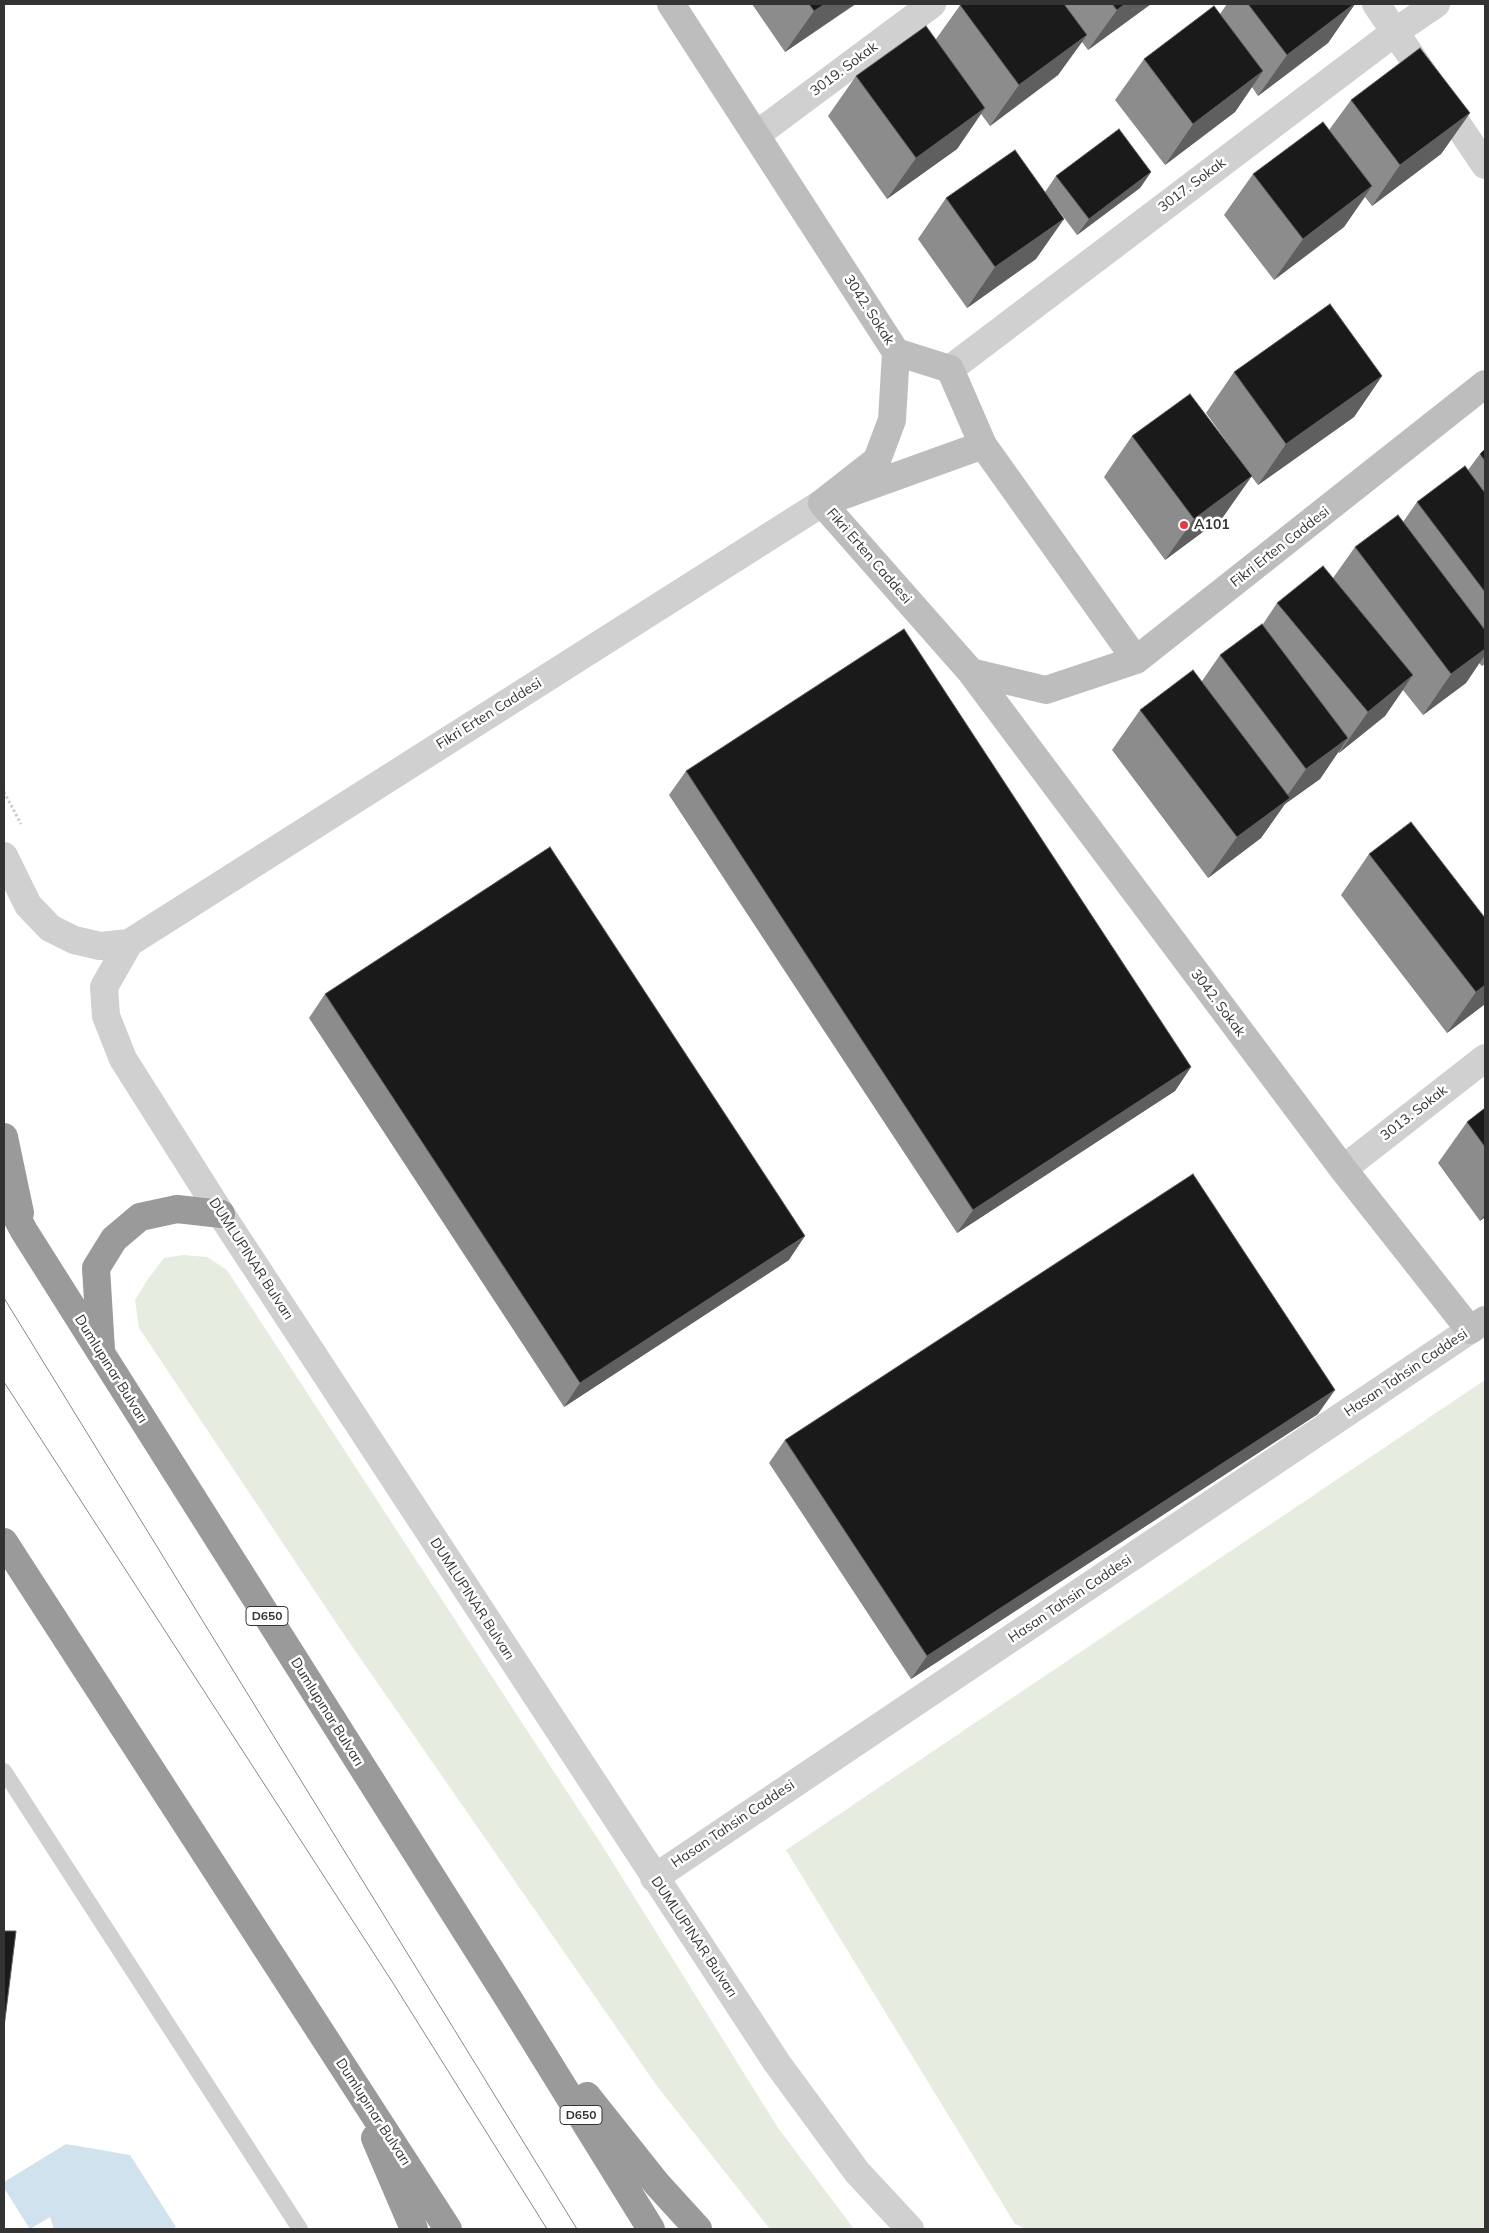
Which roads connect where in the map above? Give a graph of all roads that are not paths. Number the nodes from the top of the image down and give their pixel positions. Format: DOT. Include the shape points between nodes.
graph roads {
  1 [pos="670,4"];
  2 [pos="932,4"];
  3 [pos="1376,4"];
  4 [pos="1436,4"];
  5 [pos="1395,32"];
  6 [pos="756,135"];
  7 [pos="1485,166"];
  8 [pos="896,352"];
  9 [pos="950,369"];
  10 [pos="1485,384"];
  11 [pos="983,445"];
  12 [pos="822,503"];
  13 [pos="1136,660"];
  14 [pos="971,672"];
  15 [pos="4,856"];
  16 [pos="129,943"];
  17 [pos="1485,1058"];
  18 [pos="4,1137"];
  19 [pos="1343,1169"];
  20 [pos="4,1194"];
  21 [pos="221,1214"];
  22 [pos="24,1232"];
  23 [pos="1478,1325"];
  24 [pos="102,1354"];
  25 [pos="4,1542"];
  26 [pos="4,1771"];
  27 [pos="654,1878"];
  28 [pos="510,2001"];
  29 [pos="344,2066"];
  30 [pos="300,2229"];
  31 [pos="414,2229"];
  32 [pos="448,2229"];
  33 [pos="652,2229"];
  34 [pos="698,2229"];
  35 [pos="910,2229"];
  1 -- 6 [label="street, 3042. Sokak"];
  2 -- 6 [label="street, 3019. Sokak"];
  3 -- 5 [label="street"];
  4 -- 5 [label="street, 3017. Sokak"];
  5 -- 7 [label="street"];
  5 -- 9 [label="street, 3017. Sokak"];
  6 -- 8 [label="street, 3042. Sokak"];
  8 -- 9 [label="street, 3042. Sokak"];
  8 -- 12 [label="street" via="892,420 877,460"];
  9 -- 11 [label="street"];
  10 -- 13 [label="street, Fikri Erten Caddesi"];
  11 -- 12 [label="street"];
  11 -- 13 [label="street"];
  12 -- 14 [label="street, Fikri Erten Caddesi"];
  12 -- 16 [label="street, Fikri Erten Caddesi"];
  13 -- 14 [label="street, Fikri Erten Caddesi" via="1046,690"];
  14 -- 19 [label="street, 3042. Sokak"];
  15 -- 16 [label="street" via="28,905 50,928 74,940 100,946"];
  16 -- 21 [label="street, DUMLUPINAR Bulvarı" via="104,987 106,1016 123,1059"];
  17 -- 19 [label="street, 3013. Sokak"];
  18 -- 22 [label="highway"];
  19 -- 23 [label="street, 3042. Sokak"];
  20 -- 22 [label="highway, Dumlupınar Bulvarı / D650"];
  21 -- 24 [label="highway" via="178,1209 140,1217 114,1239 96,1268"];
  21 -- 27 [label="street, DUMLUPINAR Bulvarı"];
  22 -- 24 [label="highway, Dumlupınar Bulvarı / D650"];
  23 -- 27 [label="street, Hasan Tahsin Caddesi"];
  24 -- 28 [label="highway, Dumlupınar Bulvarı / D650"];
  25 -- 29 [label="highway, Dumlupınar Bulvarı"];
  26 -- 30 [label="lane"];
  27 -- 35 [label="street, DUMLUPINAR Bulvarı" via="824,2129 857,2172"];
  28 -- 33 [label="highway, Dumlupınar Bulvarı / D650"];
  28 -- 34 [label="highway" via="657,2184"];
  29 -- 31 [label="highway"];
  29 -- 32 [label="highway, Dumlupınar Bulvarı"];
}
